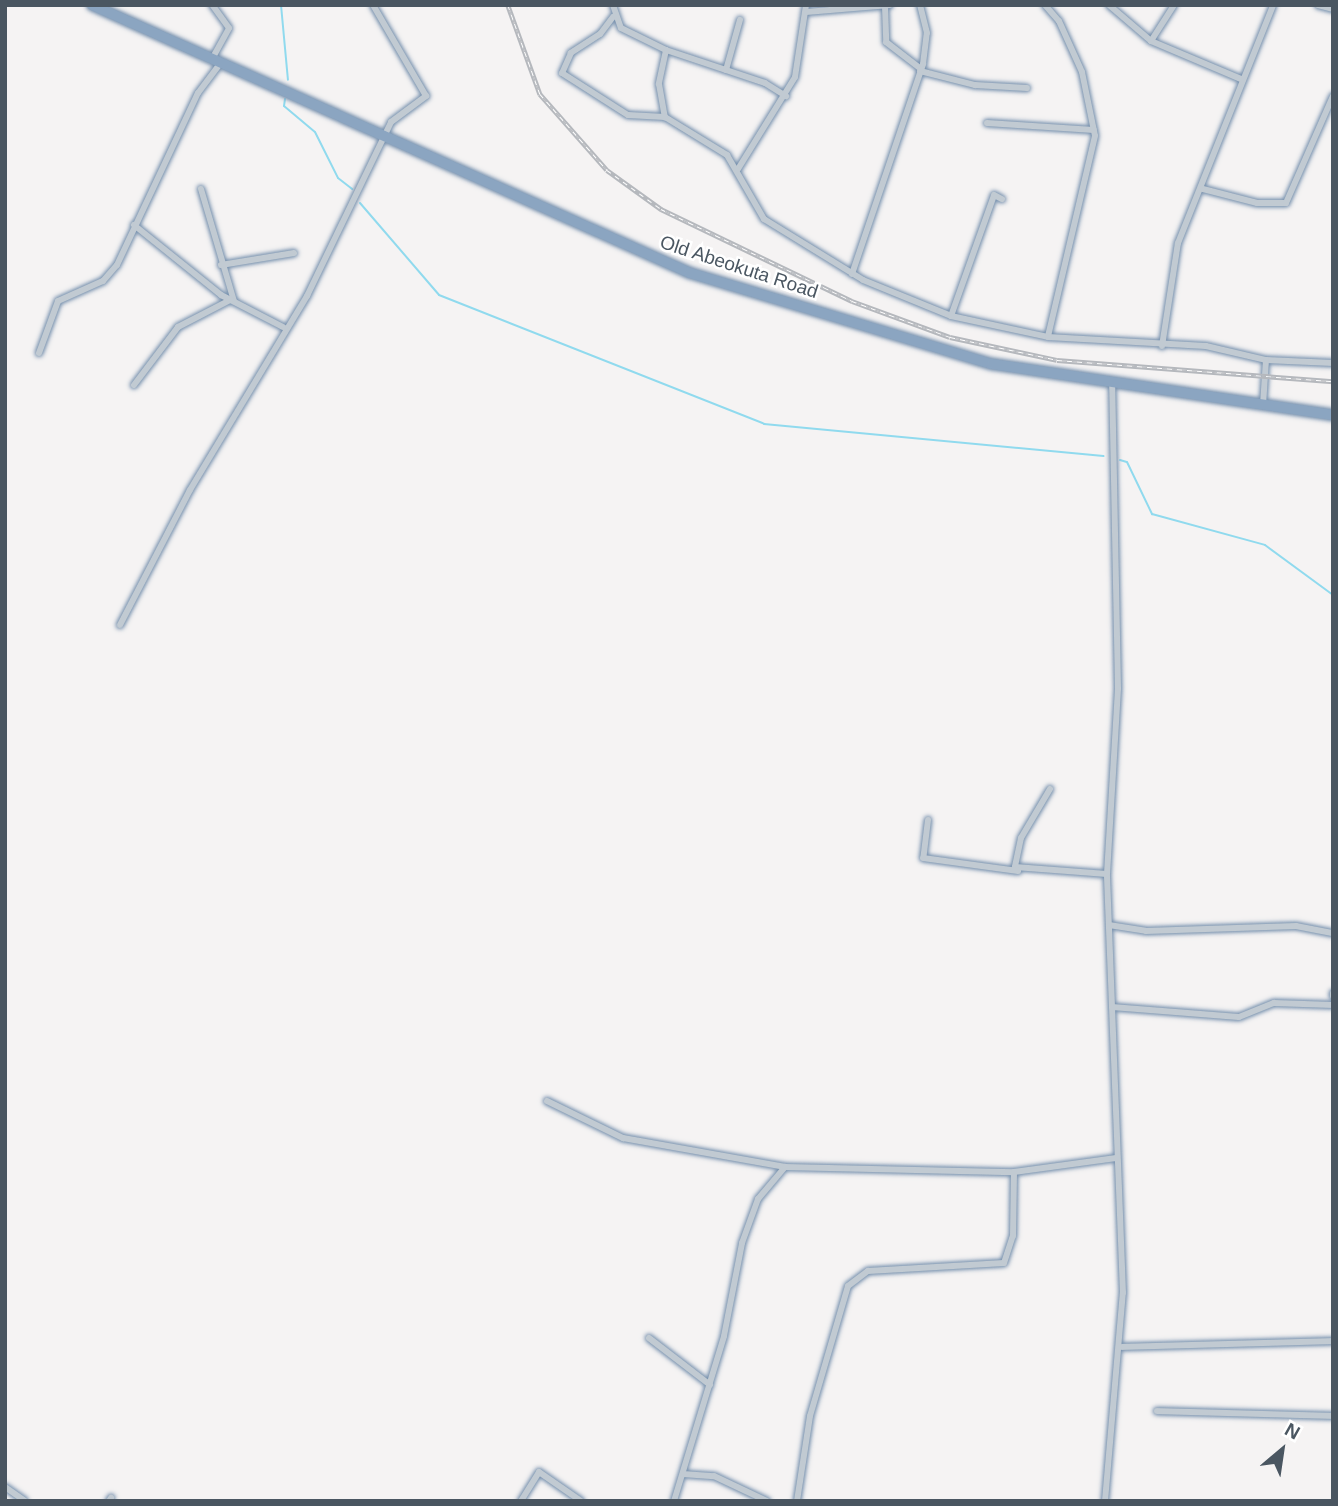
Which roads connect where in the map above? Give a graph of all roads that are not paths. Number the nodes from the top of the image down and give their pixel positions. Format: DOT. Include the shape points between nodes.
graph roads {
  1 [pos="92,5"];
  2 [pos="212,5"];
  3 [pos="373,5"];
  4 [pos="613,5"];
  5 [pos="920,5"];
  6 [pos="1045,5"];
  7 [pos="1109,5"];
  8 [pos="1174,5"];
  9 [pos="1273,5"];
  10 [pos="1318,5"];
  11 [pos="887,6"];
  12 [pos="806,9"];
  13 [pos="1333,9"];
  14 [pos="613,17"];
  15 [pos="740,20"];
  16 [pos="1151,41"];
  17 [pos="666,50"];
  18 [pos="216,61"];
  19 [pos="726,69"];
  20 [pos="921,70"];
  21 [pos="1241,79"];
  22 [pos="1027,88"];
  23 [pos="786,96"];
  24 [pos="1333,96"];
  25 [pos="665,117"];
  26 [pos="1330,120"];
  27 [pos="988,123"];
  28 [pos="1094,130"];
  29 [pos="383,137"];
  30 [pos="738,169"];
  31 [pos="201,188"];
  32 [pos="1203,189"];
  33 [pos="1002,199"];
  34 [pos="134,225"];
  35 [pos="294,253"];
  36 [pos="221,265"];
  37 [pos="852,274"];
  38 [pos="232,301"];
  39 [pos="951,316"];
  40 [pos="283,327"];
  41 [pos="1048,337"];
  42 [pos="1162,346"];
  43 [pos="39,353"];
  44 [pos="1266,360"];
  45 [pos="1333,363"];
  46 [pos="1112,383"];
  47 [pos="134,385"];
  48 [pos="1263,405"];
  49 [pos="1333,415"];
  50 [pos="120,625"];
  51 [pos="1050,789"];
  52 [pos="928,820"];
  53 [pos="1020,871"];
  54 [pos="1107,874"];
  55 [pos="1109,925"];
  56 [pos="1333,933"];
  57 [pos="1333,1006"];
  58 [pos="1112,1007"];
  59 [pos="547,1101"];
  60 [pos="1116,1158"];
  61 [pos="785,1167"];
  62 [pos="1014,1172"];
  63 [pos="649,1338"];
  64 [pos="1333,1341"];
  65 [pos="1122,1347"];
  66 [pos="710,1385"];
  67 [pos="1157,1411"];
  68 [pos="1333,1416"];
  69 [pos="683,1474"];
  70 [pos="5,1487"];
  71 [pos="25,1501"];
  72 [pos="521,1501"];
  73 [pos="581,1501"];
  74 [pos="674,1501"];
  75 [pos="767,1501"];
  76 [pos="797,1501"];
  77 [pos="1105,1501"];
  1 -- 18 [label="highway, Old Abeokuta Road"];
  2 -- 18 [label="street" via="229,28"];
  3 -- 29 [label="street" via="426,93 396,117"];
  4 -- 14 [label="street"];
  5 -- 20 [label="street" via="926,33"];
  6 -- 28 [label="street" via="1059,21 1082,72"];
  7 -- 16 [label="street"];
  8 -- 16 [label="street"];
  9 -- 21 [label="street"];
  10 -- 13 [label="street"];
  11 -- 12 [label="street"];
  11 -- 20 [label="street" via="886,42"];
  12 -- 23 [label="street" via="802,59"];
  14 -- 17 [label="street" via="621,28"];
  14 -- 25 [label="street" via="600,34 571,53 562,73 628,115"];
  15 -- 19 [label="street"];
  16 -- 21 [label="street"];
  17 -- 19 [label="street"];
  17 -- 25 [label="street" via="659,84"];
  18 -- 29 [label="highway, Old Abeokuta Road"];
  18 -- 34 [label="street"];
  19 -- 23 [label="street"];
  20 -- 22 [label="street" via="975,85"];
  20 -- 37 [label="street"];
  21 -- 32 [label="street"];
  23 -- 30 [label="street"];
  24 -- 26 [label="street"];
  25 -- 30 [label="street"];
  26 -- 32 [label="street" via="1286,203 1257,203"];
  27 -- 28 [label="street"];
  28 -- 41 [label="street" via="1094,163 1064,256"];
  29 -- 40 [label="street" via="307,296"];
  29 -- 46 [label="highway, Old Abeokuta Road" via="690,273 992,364"];
  30 -- 37 [label="street" via="764,219"];
  31 -- 36 [label="street"];
  32 -- 42 [label="street" via="1178,243"];
  33 -- 39 [label="street" via="994,195"];
  34 -- 38 [label="street"];
  34 -- 43 [label="street" via="112,272 56,303 53,327"];
  35 -- 36 [label="street"];
  36 -- 38 [label="street"];
  37 -- 39 [label="street"];
  38 -- 40 [label="street"];
  38 -- 47 [label="street" via="178,327"];
  39 -- 41 [label="street"];
  40 -- 50 [label="street"];
  41 -- 42 [label="street"];
  42 -- 44 [label="street" via="1206,346"];
  44 -- 45 [label="street"];
  44 -- 48 [label="street"];
  46 -- 48 [label="highway, Old Abeokuta Road"];
  46 -- 54 [label="street" via="1118,688"];
  48 -- 49 [label="highway, Old Abeokuta Road"];
  51 -- 53 [label="street" via="1016,850"];
  52 -- 53 [label="street" via="923,858"];
  53 -- 54 [label="street"];
  54 -- 55 [label="street"];
  55 -- 56 [label="street" via="1146,931 1296,926"];
  55 -- 58 [label="street"];
  57 -- 58 [label="street" via="1275,1003 1239,1017"];
  58 -- 60 [label="street"];
  59 -- 61 [label="street" via="623,1138"];
  60 -- 62 [label="street"];
  60 -- 65 [label="street"];
  61 -- 62 [label="street"];
  61 -- 66 [label="street" via="758,1199 742,1242"];
  62 -- 76 [label="street" via="1012,1251 1004,1263 868,1271 848,1286 810,1416"];
  63 -- 66 [label="street" via="676,1365"];
  64 -- 65 [label="street"];
  65 -- 77 [label="street"];
  66 -- 69 [label="street"];
  67 -- 68 [label="street"];
  69 -- 74 [label="street"];
  69 -- 75 [label="street" via="714,1476"];
  70 -- 71 [label="street"];
  72 -- 73 [label="street" via="539,1472"];
}
